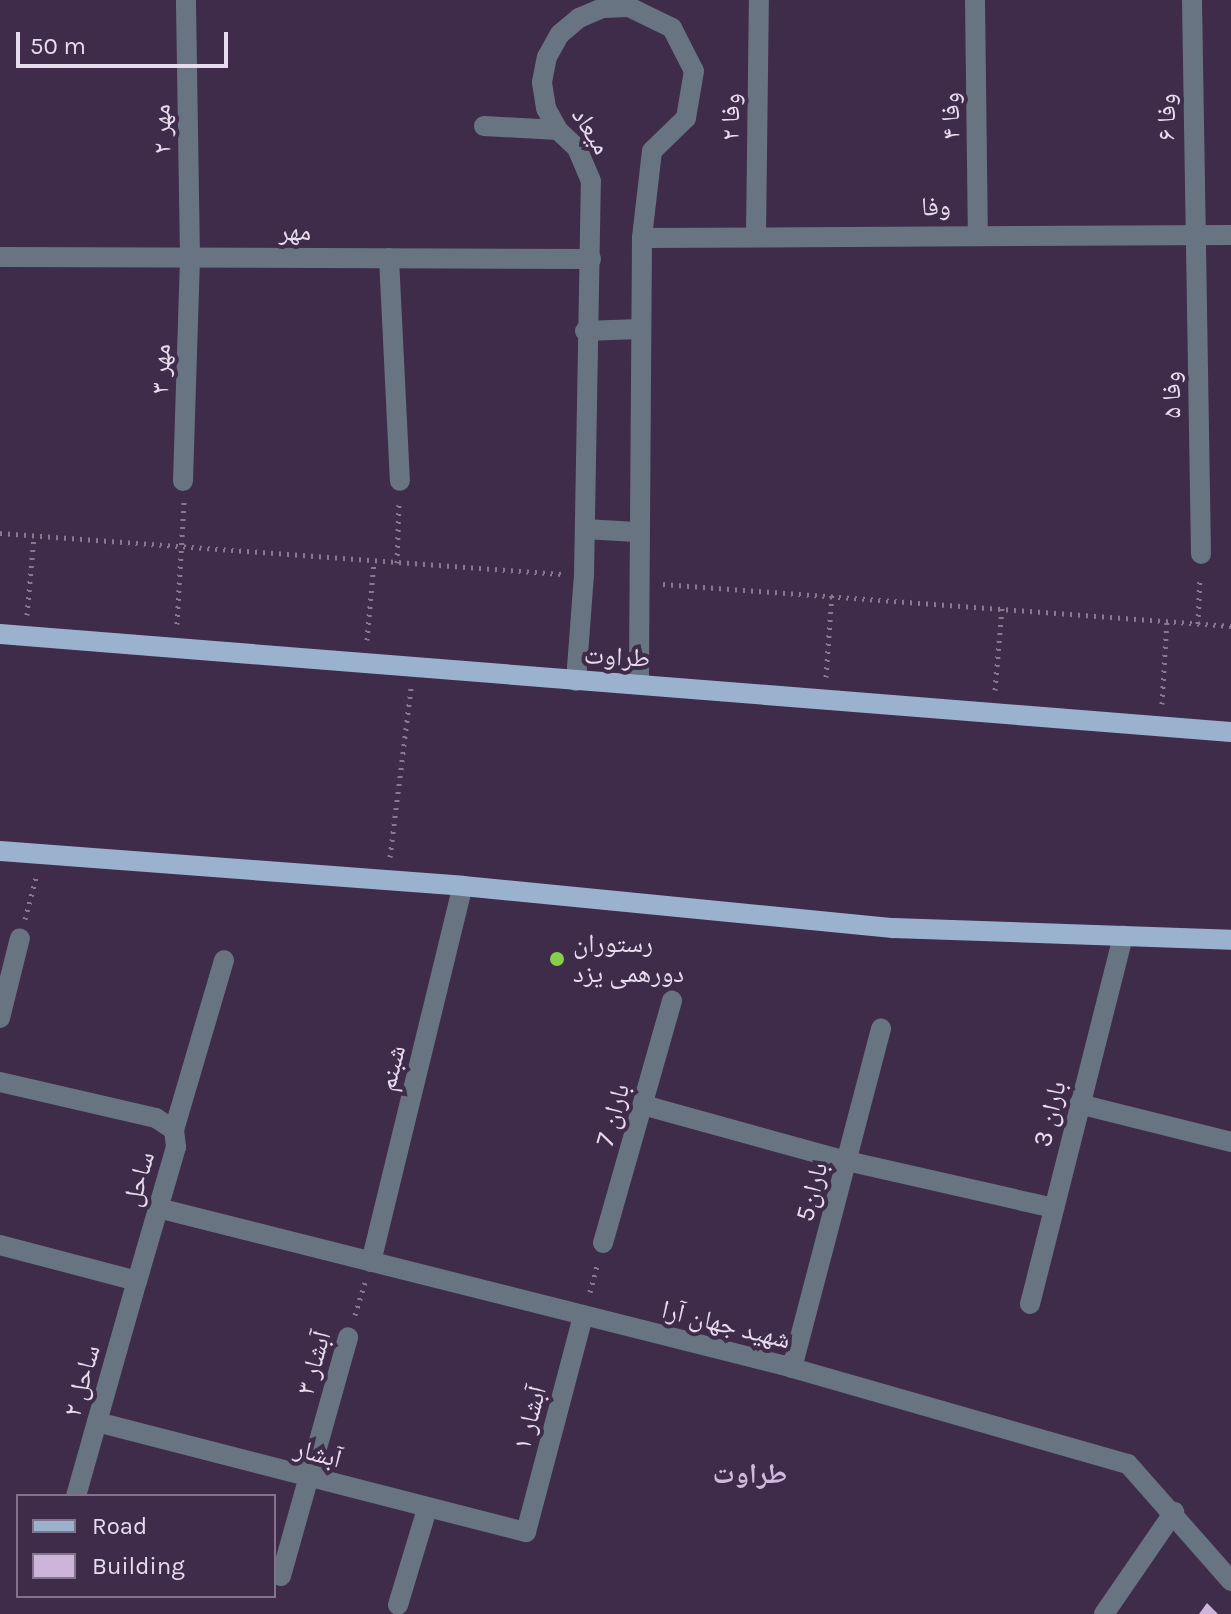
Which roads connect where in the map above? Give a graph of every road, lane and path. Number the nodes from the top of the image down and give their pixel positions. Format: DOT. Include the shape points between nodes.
graph roads {
  1 [pos="186,0"];
  2 [pos="759,0"];
  3 [pos="975,0"];
  4 [pos="1192,0"];
  5 [pos="603,4"];
  6 [pos="484,126"];
  7 [pos="558,130"];
  8 [pos="978,232"];
  9 [pos="1194,234"];
  10 [pos="1231,235"];
  11 [pos="756,236"];
  12 [pos="642,238"];
  13 [pos="0,257"];
  14 [pos="190,258"];
  15 [pos="389,258"];
  16 [pos="591,259"];
  17 [pos="639,329"];
  18 [pos="585,331"];
  19 [pos="183,481"];
  20 [pos="400,481"];
  21 [pos="585,529"];
  22 [pos="636,532"];
  23 [pos="34,536"];
  24 [pos="1201,554"];
  25 [pos="374,562"];
  26 [pos="397,563"];
  27 [pos="832,594"];
  28 [pos="1002,608"];
  29 [pos="1167,621"];
  30 [pos="1198,624"];
  31 [pos="0,634"];
  32 [pos="25,636"];
  33 [pos="175,648"];
  34 [pos="365,663"];
  35 [pos="413,668"];
  36 [pos="576,681"];
  37 [pos="639,684"];
  38 [pos="824,699"];
  39 [pos="993,713"];
  40 [pos="1162,726"];
  41 [pos="1231,732"];
  42 [pos="0,851"];
  43 [pos="42,854"];
  44 [pos="387,880"];
  45 [pos="463,886"];
  46 [pos="1123,936"];
  47 [pos="20,938"];
  48 [pos="1231,940"];
  49 [pos="224,960"];
  50 [pos="672,1001"];
  51 [pos="0,1018"];
  52 [pos="881,1028"];
  53 [pos="0,1082"];
  54 [pos="1079,1104"];
  55 [pos="643,1105"];
  56 [pos="174,1130"];
  57 [pos="1231,1142"];
  58 [pos="847,1161"];
  59 [pos="158,1208"];
  60 [pos="1054,1208"];
  61 [pos="603,1243"];
  62 [pos="0,1245"];
  63 [pos="371,1262"];
  64 [pos="137,1281"];
  65 [pos="1030,1304"];
  66 [pos="583,1316"];
  67 [pos="348,1337"];
  68 [pos="792,1368"];
  69 [pos="97,1422"];
  70 [pos="308,1478"];
  71 [pos="77,1494"];
  72 [pos="427,1509"];
  73 [pos="1174,1512"];
  74 [pos="526,1532"];
  75 [pos="281,1576"];
  76 [pos="1231,1581"];
  77 [pos="398,1605"];
  78 [pos="1104,1614"];
  1 -- 14 [label="street, مهر ۲"];
  2 -- 11 [label="street, وفا ۲"];
  3 -- 8 [label="street, وفا ۴"];
  4 -- 9 [label="street, وفا ۶"];
  5 -- 7 [label="street, میعاد" via="560,34 547,57 542,82 546,108"];
  5 -- 12 [label="street, میعاد" via="629,7 672,28 694,71 686,118 652,151"];
  6 -- 7 [label="street"];
  7 -- 16 [label="street, میعاد" via="577,148 591,181"];
  8 -- 9 [label="street, وفا"];
  8 -- 11 [label="street, وفا"];
  9 -- 10 [label="street, وفا"];
  9 -- 24 [label="street, وفا ۵"];
  11 -- 12 [label="street, وفا"];
  12 -- 17 [label="street, میعاد"];
  13 -- 14 [label="street, مهر"];
  14 -- 15 [label="street, مهر"];
  14 -- 19 [label="street, مهر ۳"];
  15 -- 16 [label="street, مهر"];
  15 -- 20 [label="street"];
  16 -- 18 [label="street, میعاد"];
  17 -- 18 [label="street"];
  17 -- 22 [label="street, میعاد"];
  18 -- 21 [label="street, میعاد"];
  19 -- 33 [label="path"];
  20 -- 26 [label="path"];
  21 -- 22 [label="street"];
  21 -- 36 [label="street, میعاد"];
  22 -- 37 [label="street, میعاد"];
  23 -- 32 [label="path"];
  24 -- 30 [label="path"];
  25 -- 34 [label="path"];
  27 -- 38 [label="path"];
  28 -- 39 [label="path"];
  29 -- 40 [label="path"];
  31 -- 32 [label="main road, طراوت"];
  32 -- 33 [label="main road, طراوت"];
  33 -- 34 [label="main road, طراوت"];
  34 -- 35 [label="main road, طراوت"];
  35 -- 36 [label="main road, طراوت"];
  35 -- 44 [label="path"];
  36 -- 37 [label="main road, طراوت"];
  37 -- 38 [label="main road, طراوت"];
  38 -- 39 [label="main road, طراوت"];
  39 -- 40 [label="main road, طراوت"];
  40 -- 41 [label="main road, طراوت"];
  42 -- 43 [label="main road"];
  43 -- 44 [label="main road"];
  43 -- 47 [label="path"];
  44 -- 45 [label="main road"];
  45 -- 46 [label="main road" via="893,928"];
  45 -- 63 [label="street, شبنم"];
  46 -- 48 [label="main road"];
  46 -- 54 [label="street, باران 3"];
  47 -- 51 [label="street"];
  49 -- 56 [label="street"];
  50 -- 55 [label="street, باران 7"];
  52 -- 58 [label="street, باران5"];
  53 -- 56 [label="street, ساحل" via="156,1118"];
  54 -- 57 [label="street"];
  54 -- 60 [label="street, باران 3"];
  55 -- 58 [label="street"];
  55 -- 61 [label="street, باران 7"];
  56 -- 59 [label="street, ساحل" via="176,1147"];
  58 -- 60 [label="street"];
  58 -- 68 [label="street, باران5"];
  59 -- 63 [label="street, شهید جهان آرا"];
  59 -- 64 [label="street, ساحل"];
  60 -- 65 [label="street, باران 3"];
  61 -- 66 [label="path"];
  62 -- 64 [label="street"];
  63 -- 66 [label="street, شهید جهان آرا"];
  63 -- 67 [label="path, آبشار ۳"];
  64 -- 69 [label="street, ساحل ۲"];
  66 -- 68 [label="street, شهید جهان آرا"];
  66 -- 74 [label="street, آبشار ۱"];
  67 -- 70 [label="street, آبشار ۳"];
  68 -- 73 [label="street, شهید جهان آرا" via="1128,1464"];
  69 -- 70 [label="street, آبشار"];
  69 -- 71 [label="street, ساحل ۲"];
  70 -- 72 [label="street, آبشار"];
  70 -- 75 [label="street, آبشار ۳"];
  72 -- 74 [label="street, آبشار"];
  72 -- 77 [label="street"];
  73 -- 76 [label="street, شهید جهان آرا"];
  73 -- 78 [label="street"];
}
